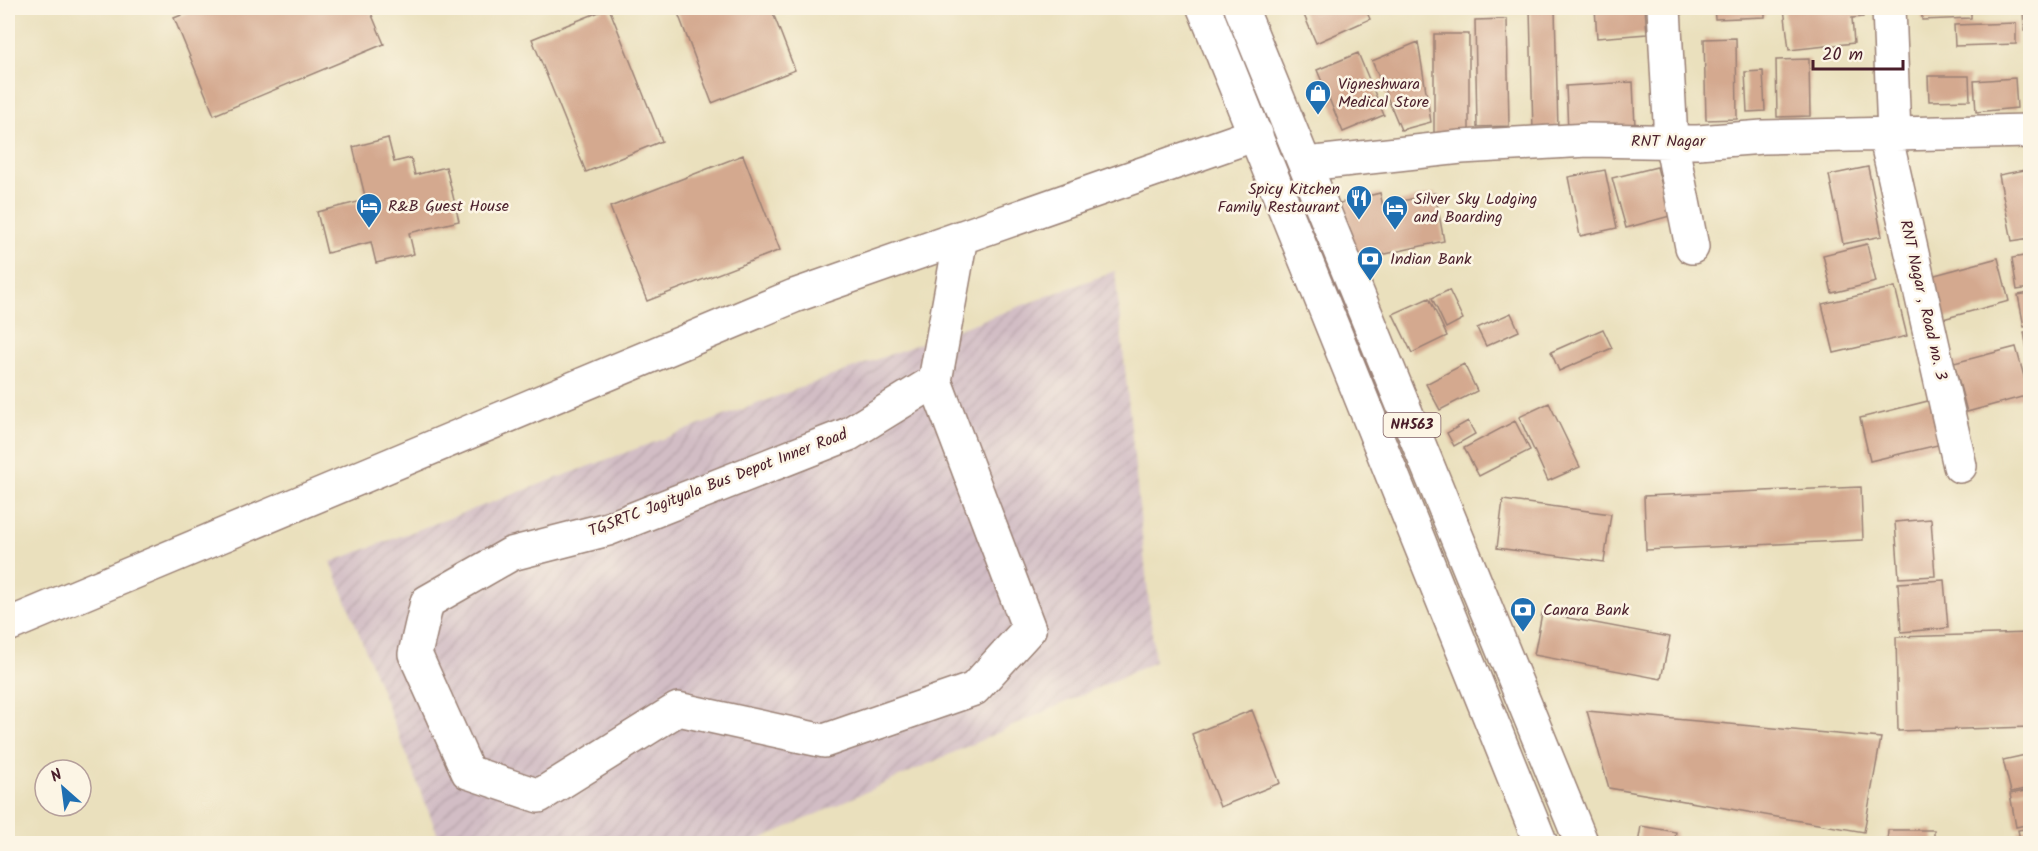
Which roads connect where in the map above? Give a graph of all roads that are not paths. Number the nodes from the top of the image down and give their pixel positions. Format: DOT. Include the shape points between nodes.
graph roads {
  1 [pos="1204,8"];
  2 [pos="1241,8"];
  3 [pos="1664,8"];
  4 [pos="1889,8"];
  5 [pos="2031,131"];
  6 [pos="1256,134"];
  7 [pos="1890,134"];
  8 [pos="1671,141"];
  9 [pos="1306,164"];
  10 [pos="961,237"];
  11 [pos="1692,247"];
  12 [pos="934,381"];
  13 [pos="1960,466"];
  14 [pos="8,625"];
  15 [pos="1541,843"];
  16 [pos="1582,843"];
  1 -- 6 [label="main road, NH563"];
  2 -- 9 [label="main road, NH563"];
  3 -- 8 [label="main road"];
  4 -- 7 [label="main road, RNT Nagar , Road no. 3"];
  5 -- 7 [label="main road, RNT Nagar"];
  6 -- 10 [label="main road"];
  6 -- 15 [label="main road, NH563"];
  7 -- 8 [label="main road, RNT Nagar"];
  7 -- 13 [label="main road, RNT Nagar , Road no. 3"];
  8 -- 9 [label="main road, RNT Nagar" via="1588,140 1461,147"];
  8 -- 11 [label="main road"];
  9 -- 16 [label="main road, NH563"];
  10 -- 12 [label="main road"];
  10 -- 14 [label="main road" via="794,296"];
  12 -- 12 [label="main road, TGSRTC Jagityala Bus Depot Inner Road" via="1029,629 974,689 824,741 678,709 539,796 468,772 415,654 427,602 511,554 608,529 849,434"];
}
